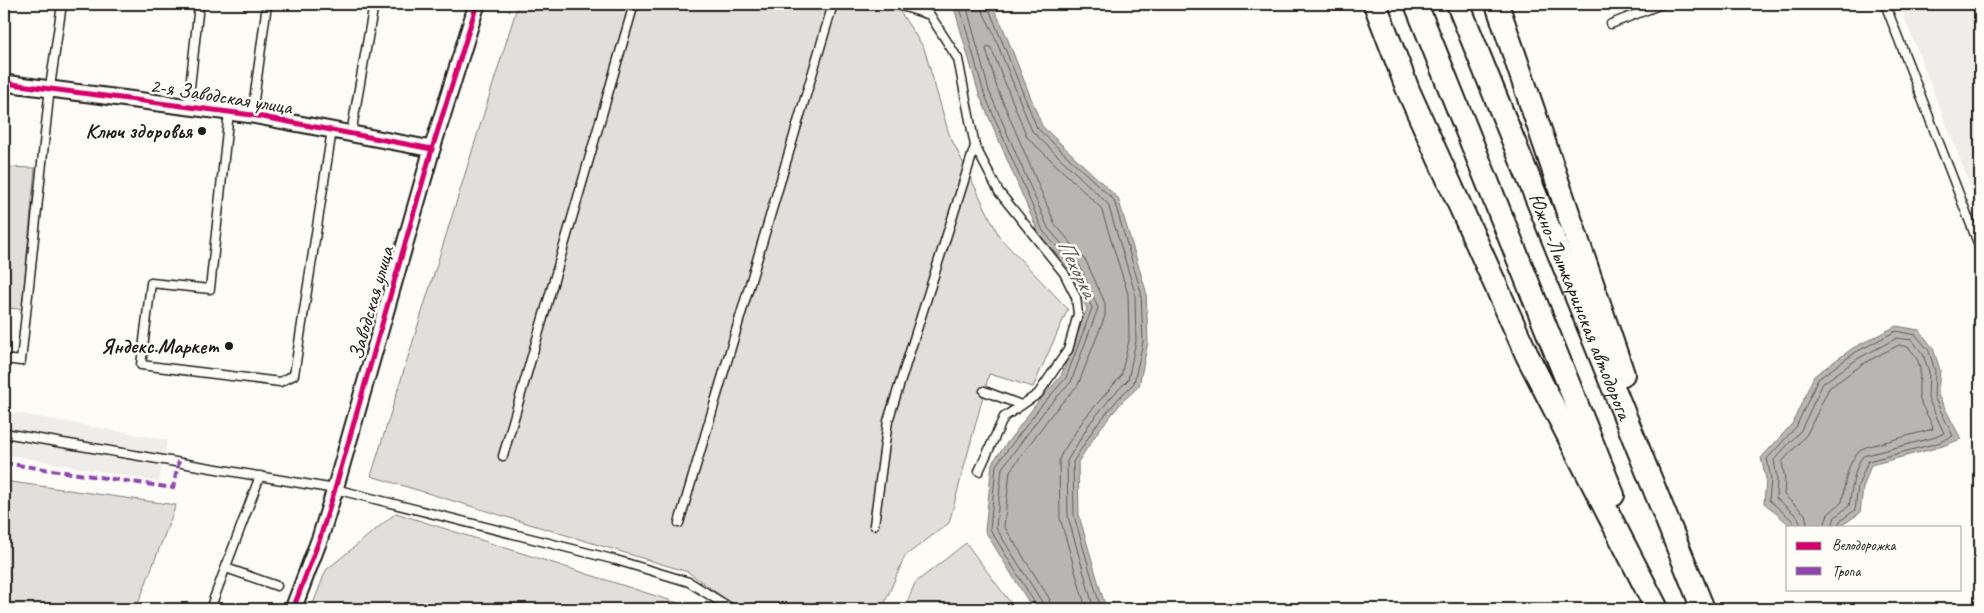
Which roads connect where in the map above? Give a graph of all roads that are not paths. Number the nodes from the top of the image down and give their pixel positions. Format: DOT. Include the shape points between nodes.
graph roads {
  1 [pos="62,4"];
  2 [pos="199,4"];
  3 [pos="267,4"];
  4 [pos="374,4"];
  5 [pos="477,4"];
  6 [pos="634,4"];
  7 [pos="833,4"];
  8 [pos="895,4"];
  9 [pos="1374,4"];
  10 [pos="1416,4"];
  11 [pos="1458,4"];
  12 [pos="1497,4"];
  13 [pos="1662,4"];
  14 [pos="1886,4"];
  15 [pos="1611,24"];
  16 [pos="4,83"];
  17 [pos="50,88"];
  18 [pos="188,106"];
  19 [pos="229,112"];
  20 [pos="252,115"];
  21 [pos="332,130"];
  22 [pos="350,134"];
  23 [pos="975,146"];
  24 [pos="432,148"];
  25 [pos="1980,248"];
  26 [pos="4,359"];
  27 [pos="984,391"];
  28 [pos="1021,405"];
  29 [pos="4,433"];
  30 [pos="502,456"];
  31 [pos="979,471"];
  32 [pos="260,476"];
  33 [pos="335,489"];
  34 [pos="680,523"];
  35 [pos="874,525"];
  36 [pos="226,568"];
  37 [pos="277,586"];
  38 [pos="210,609"];
  39 [pos="293,609"];
  40 [pos="732,609"];
  41 [pos="1658,609"];
  42 [pos="1704,609"];
  1 -- 17 [label="lane"];
  2 -- 18 [label="lane"];
  3 -- 20 [label="lane"];
  4 -- 22 [label="lane"];
  5 -- 24 [label="street, Заводская улица"];
  6 -- 30 [label="lane"];
  7 -- 34 [label="lane"];
  8 -- 23 [label="lane" via="930,15 958,59"];
  9 -- 41 [label="main road" via="1408,90 1527,355"];
  10 -- 41 [label="main road, Южно-Лыткаринская автодорога"];
  11 -- 42 [label="main road, Южно-Лыткаринская автодорога"];
  12 -- 42 [label="main road"];
  13 -- 15 [label="lane"];
  14 -- 25 [label="lane"];
  16 -- 17 [label="street, 2-я Заводская улица"];
  17 -- 18 [label="street, 2-я Заводская улица"];
  17 -- 26 [label="lane" via="21,361"];
  18 -- 19 [label="street, 2-я Заводская улица"];
  19 -- 20 [label="street, 2-я Заводская улица"];
  19 -- 21 [label="lane" via="210,289 151,283 142,365 280,382 294,375"];
  20 -- 21 [label="street, 2-я Заводская улица"];
  21 -- 22 [label="street, 2-я Заводская улица"];
  22 -- 24 [label="street, 2-я Заводская улица"];
  23 -- 28 [label="lane" via="999,192 1064,273 1076,297 1078,314 1068,350 1038,394"];
  23 -- 35 [label="lane" via="888,421"];
  24 -- 33 [label="street, Заводская улица"];
  27 -- 28 [label="lane"];
  28 -- 31 [label="lane" via="1004,417"];
  29 -- 32 [label="lane"];
  32 -- 33 [label="lane"];
  32 -- 36 [label="lane"];
  33 -- 39 [label="street, Заводская улица"];
  33 -- 40 [label="lane" via="616,560 689,582"];
  36 -- 37 [label="lane"];
  36 -- 38 [label="lane"];
}
